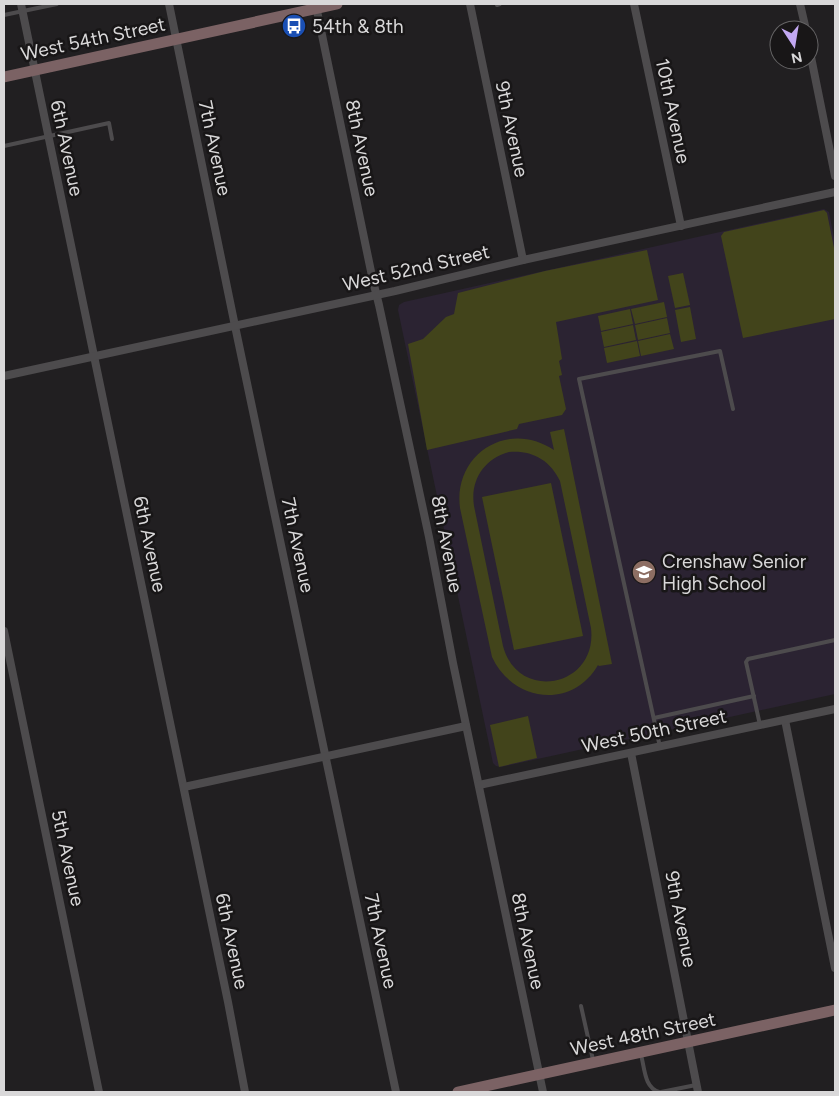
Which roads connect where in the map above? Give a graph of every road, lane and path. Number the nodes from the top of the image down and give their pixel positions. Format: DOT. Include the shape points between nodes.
graph roads {
  1 [pos="57,4"];
  2 [pos="169,4"];
  3 [pos="337,4"];
  4 [pos="470,4"];
  5 [pos="634,4"];
  6 [pos="800,4"];
  7 [pos="316,6"];
  8 [pos="22,8"];
  9 [pos="4,16"];
  10 [pos="804,20"];
  11 [pos="176,39"];
  12 [pos="34,70"];
  13 [pos="814,70"];
  14 [pos="4,77"];
  15 [pos="48,137"];
  16 [pos="112,139"];
  17 [pos="4,146"];
  18 [pos="835,176"];
  19 [pos="835,192"];
  20 [pos="681,226"];
  21 [pos="523,260"];
  22 [pos="376,295"];
  23 [pos="235,326"];
  24 [pos="94,356"];
  25 [pos="4,376"];
  26 [pos="733,409"];
  27 [pos="4,631"];
  28 [pos="835,640"];
  29 [pos="754,696"];
  30 [pos="835,709"];
  31 [pos="654,718"];
  32 [pos="785,720"];
  33 [pos="760,725"];
  34 [pos="466,726"];
  35 [pos="660,747"];
  36 [pos="631,753"];
  37 [pos="326,757"];
  38 [pos="479,785"];
  39 [pos="184,788"];
  40 [pos="835,968"];
  41 [pos="581,1006"];
  42 [pos="835,1010"];
  43 [pos="689,1042"];
  44 [pos="640,1053"];
  45 [pos="594,1063"];
  46 [pos="540,1075"];
  47 [pos="697,1089"];
  48 [pos="99,1092"];
  49 [pos="245,1092"];
  50 [pos="396,1092"];
  51 [pos="458,1092"];
  52 [pos="543,1092"];
  53 [pos="660,1092"];
  1 -- 8 [label="lane"];
  2 -- 11 [label="street, 7th Avenue"];
  3 -- 7 [label="street, West 54th Street"];
  4 -- 21 [label="street, 9th Avenue"];
  5 -- 20 [label="street, 10th Avenue"];
  6 -- 10 [label="street"];
  7 -- 11 [label="street, West 54th Street"];
  7 -- 22 [label="street, 8th Avenue"];
  8 -- 9 [label="lane"];
  8 -- 12 [label="street, 6th Avenue"];
  11 -- 12 [label="street, West 54th Street"];
  11 -- 23 [label="street, 7th Avenue"];
  12 -- 14 [label="street, West 54th Street"];
  12 -- 15 [label="street, 6th Avenue"];
  13 -- 18 [label="street"];
  15 -- 16 [label="lane" via="109,124"];
  15 -- 17 [label="lane"];
  15 -- 24 [label="street, 6th Avenue"];
  19 -- 20 [label="street, West 52nd Street"];
  20 -- 21 [label="street, West 52nd Street"];
  21 -- 22 [label="street, West 52nd Street"];
  22 -- 23 [label="street, West 52nd Street"];
  22 -- 34 [label="street, 8th Avenue" via="429,536"];
  23 -- 24 [label="street, West 52nd Street"];
  23 -- 37 [label="street, 7th Avenue"];
  24 -- 25 [label="street, West 52nd Street"];
  24 -- 39 [label="street, 6th Avenue"];
  26 -- 31 [label="lane" via="720,351 579,379"];
  27 -- 48 [label="street, 5th Avenue"];
  28 -- 29 [label="lane" via="748,659"];
  29 -- 31 [label="lane"];
  29 -- 33 [label="lane"];
  30 -- 32 [label="street, West 50th Street"];
  31 -- 35 [label="lane"];
  32 -- 33 [label="street, West 50th Street"];
  32 -- 40 [label="street"];
  33 -- 35 [label="street, West 50th Street"];
  34 -- 37 [label="street"];
  34 -- 38 [label="street, 8th Avenue"];
  35 -- 36 [label="street, West 50th Street"];
  36 -- 38 [label="street, West 50th Street"];
  36 -- 43 [label="street, 9th Avenue"];
  37 -- 39 [label="street"];
  37 -- 50 [label="street, 7th Avenue"];
  38 -- 46 [label="street, 8th Avenue"];
  39 -- 49 [label="street, 6th Avenue"];
  41 -- 45 [label="lane"];
  42 -- 43 [label="street, West 48th Street"];
  43 -- 44 [label="street, West 48th Street"];
  43 -- 47 [label="street, 9th Avenue"];
  44 -- 45 [label="street, West 48th Street"];
  44 -- 53 [label="lane" via="648,1084 652,1090"];
  45 -- 46 [label="street, West 48th Street"];
  46 -- 51 [label="street, West 48th Street"];
  46 -- 52 [label="street, 8th Avenue"];
  47 -- 53 [label="lane"];
}
